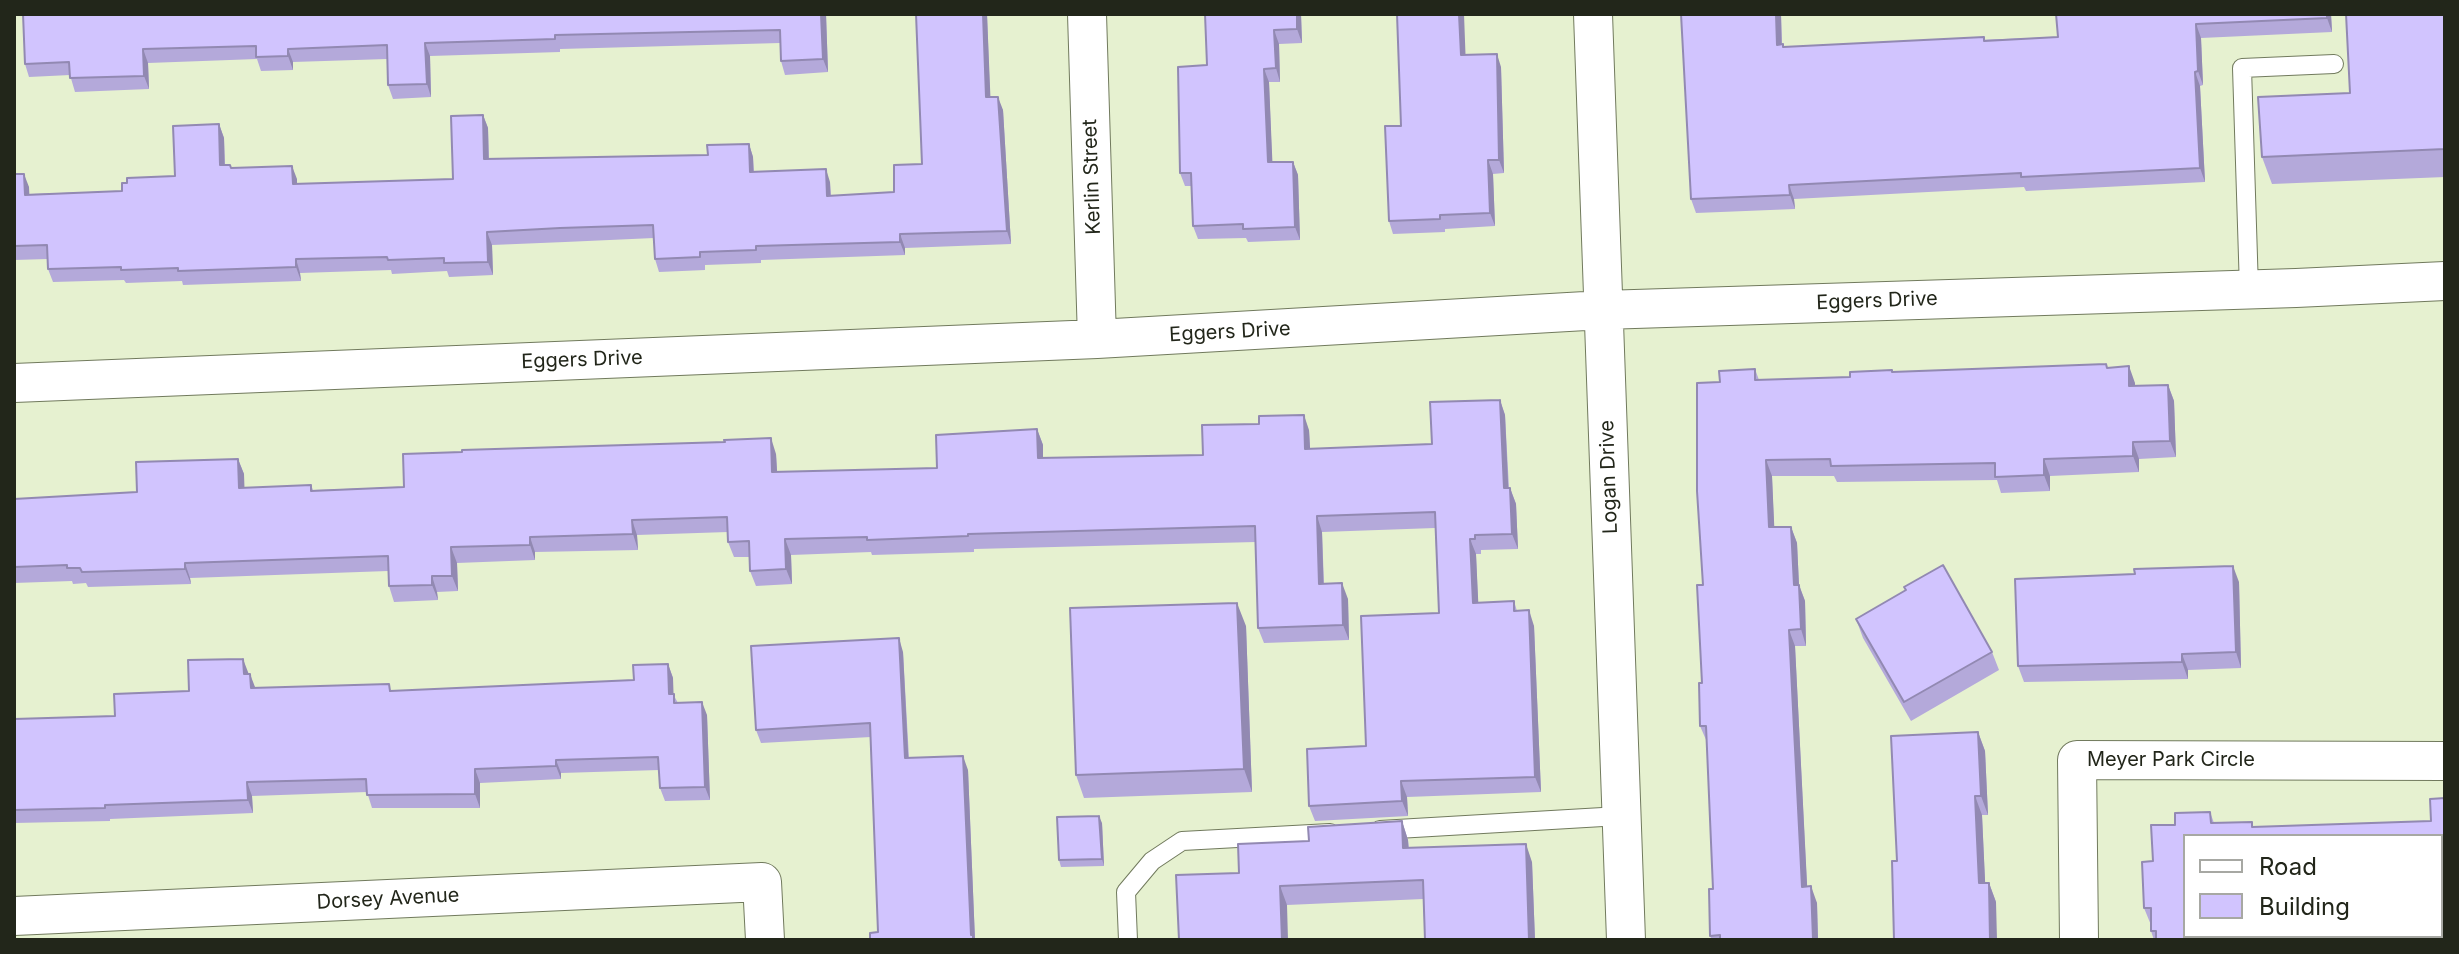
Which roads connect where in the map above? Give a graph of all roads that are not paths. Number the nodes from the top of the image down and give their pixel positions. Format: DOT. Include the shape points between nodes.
graph roads {
  1 [pos="1087,14"];
  2 [pos="1593,14"];
  3 [pos="2334,64"];
  4 [pos="2445,281"];
  5 [pos="2249,289"];
  6 [pos="1603,310"];
  7 [pos="1097,339"];
  8 [pos="14,383"];
  9 [pos="2445,761"];
  10 [pos="1620,816"];
  11 [pos="14,916"];
  12 [pos="184,924"];
  13 [pos="765,940"];
  14 [pos="1128,940"];
  15 [pos="1626,940"];
  16 [pos="2079,940"];
  1 -- 7 [label="street, Kerlin Street"];
  2 -- 6 [label="street, Logan Drive"];
  3 -- 5 [label="lane" via="2242,68"];
  4 -- 5 [label="street, Eggers Drive"];
  5 -- 6 [label="street, Eggers Drive"];
  6 -- 7 [label="street, Eggers Drive"];
  6 -- 10 [label="street, Logan Drive"];
  7 -- 8 [label="street, Eggers Drive"];
  9 -- 16 [label="street, Meyer Park Circle" via="2077,760"];
  10 -- 14 [label="lane" via="1182,841 1152,861 1126,892"];
  10 -- 15 [label="street, Logan Drive"];
  11 -- 12 [label="street, Dorsey Avenue"];
  12 -- 13 [label="street, Dorsey Avenue" via="762,882"];
}
